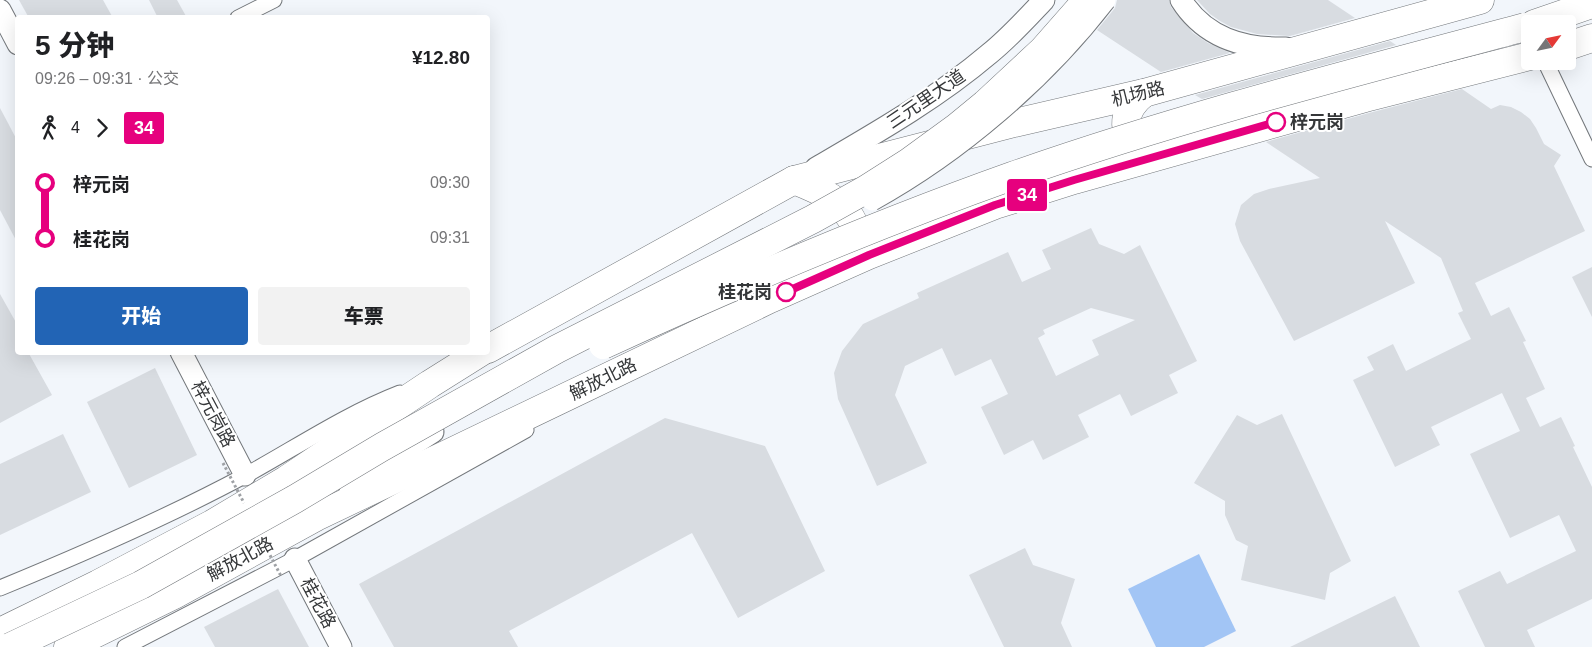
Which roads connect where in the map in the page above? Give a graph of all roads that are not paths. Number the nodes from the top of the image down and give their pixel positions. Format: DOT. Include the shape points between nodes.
graph roads {
  1 [pos="274,0"];
  2 [pos="1044,0"];
  3 [pos="1087,0"];
  4 [pos="1105,0"];
  5 [pos="1181,0"];
  6 [pos="1480,0"];
  7 [pos="1592,4"];
  8 [pos="0,10"];
  9 [pos="244,15"];
  10 [pos="1560,15"];
  11 [pos="1521,27"];
  12 [pos="15,38"];
  13 [pos="1592,38"];
  14 [pos="1576,43"];
  15 [pos="1316,46"];
  16 [pos="1521,58"];
  17 [pos="1549,70"];
  18 [pos="1144,93"];
  19 [pos="1156,156"];
  20 [pos="1592,159"];
  21 [pos="794,180"];
  22 [pos="853,262"];
  23 [pos="703,331"];
  24 [pos="490,348"];
  25 [pos="182,355"];
  26 [pos="476,355"];
  27 [pos="430,384"];
  28 [pos="382,446"];
  29 [pos="246,475"];
  30 [pos="316,517"];
  31 [pos="295,559"];
  32 [pos="0,588"];
  33 [pos="0,632"];
  34 [pos="10,647"];
  35 [pos="68,647"];
  36 [pos="125,647"];
  37 [pos="341,647"];
  1 -- 9 [label="street"];
  2 -- 21 [label="main road, 三元里大道" via="1020,27 937,94"];
  3 -- 28 [label="highway, bridge" via="1043,50 957,128 865,190 557,349"];
  4 -- 30 [label="main road, bridge" via="1077,34 1027,84 974,132 910,179 506,389 410,446"];
  5 -- 15 [label="main road" via="1205,28 1241,44 1284,48"];
  6 -- 15 [label="highway, 机场路"];
  7 -- 10 [label="highway"];
  8 -- 12 [label="main road"];
  11 -- 28 [label="highway, bridge" via="1219,110 974,190 765,273"];
  13 -- 14 [label="highway"];
  15 -- 18 [label="highway, 机场路"];
  16 -- 19 [label="highway"];
  17 -- 20 [label="street"];
  18 -- 19 [label="highway" via="1134,101 1126,123 1129,136 1138,147"];
  18 -- 21 [label="highway, 机场路"];
  19 -- 22 [label="highway, 解放北路" via="995,205"];
  21 -- 22 [label="highway" via="839,203 852,219 859,240"];
  21 -- 24 [label="highway"];
  22 -- 23 [label="highway, 解放北路"];
  23 -- 30 [label="highway, 解放北路"];
  23 -- 31 [label="street"];
  25 -- 29 [label="main road, 梓元岗路"];
  26 -- 27 [label="highway"];
  27 -- 29 [label="street" via="379,401"];
  27 -- 33 [label="highway" via="307,466 212,524"];
  28 -- 34 [label="highway, bridge" via="149,581"];
  29 -- 32 [label="street" via="127,534"];
  30 -- 35 [label="highway, 解放北路" via="174,595"];
  31 -- 36 [label="street"];
  31 -- 37 [label="main road, 桂花路"];
}
